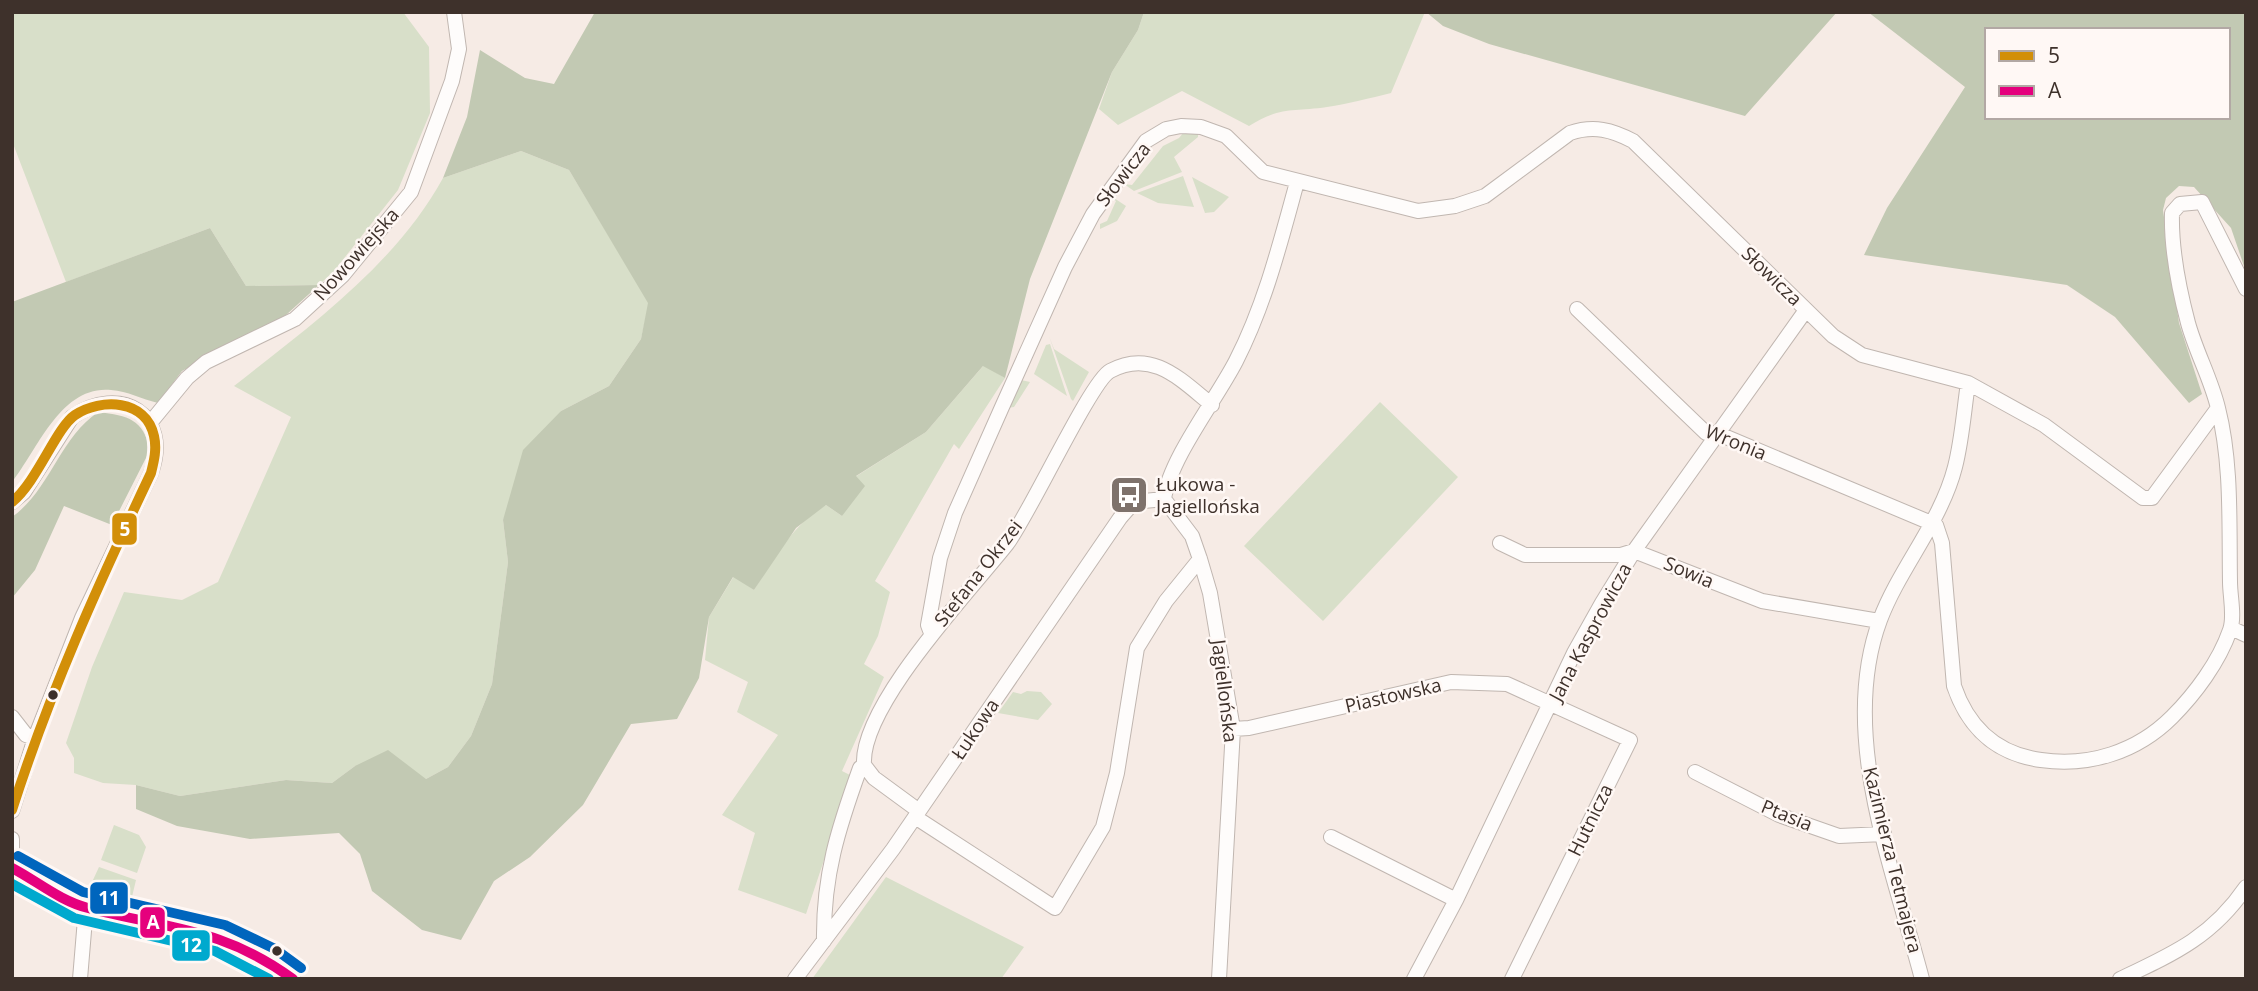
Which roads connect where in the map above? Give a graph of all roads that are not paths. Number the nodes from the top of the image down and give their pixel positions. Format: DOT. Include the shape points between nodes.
graph roads {
  1 [pos="454,12"];
  2 [pos="1297,182"];
  3 [pos="1093,214"];
  4 [pos="2246,289"];
  5 [pos="1577,309"];
  6 [pos="1807,310"];
  7 [pos="1968,383"];
  8 [pos="1212,405"];
  9 [pos="2218,408"];
  10 [pos="150,423"];
  11 [pos="1719,434"];
  12 [pos="1164,499"];
  13 [pos="12,502"];
  14 [pos="1931,521"];
  15 [pos="1500,543"];
  16 [pos="1634,551"];
  17 [pos="1200,559"];
  18 [pos="1879,621"];
  19 [pos="2231,628"];
  20 [pos="931,632"];
  21 [pos="2246,635"];
  22 [pos="1552,702"];
  23 [pos="12,718"];
  24 [pos="1233,729"];
  25 [pos="35,738"];
  26 [pos="864,765"];
  27 [pos="1695,772"];
  28 [pos="12,811"];
  29 [pos="917,814"];
  30 [pos="1884,834"];
  31 [pos="1331,837"];
  32 [pos="12,839"];
  33 [pos="12,866"];
  34 [pos="2246,887"];
  35 [pos="1456,900"];
  36 [pos="86,907"];
  37 [pos="824,941"];
  38 [pos="80,979"];
  39 [pos="293,979"];
  40 [pos="794,979"];
  41 [pos="1219,979"];
  42 [pos="1414,979"];
  43 [pos="1512,979"];
  44 [pos="1922,979"];
  45 [pos="2120,979"];
  1 -- 10 [label="street, Nowowiejska" via="458,49 452,81 411,192 343,275 295,319 206,362"];
  2 -- 3 [label="street, Słowicza" via="1263,172 1226,136 1190,126 1166,129 1146,141"];
  2 -- 6 [label="street, Słowicza" via="1418,211 1455,206 1485,196 1570,133 1586,127 1605,130 1633,141"];
  2 -- 8 [label="street" via="1256,319"];
  3 -- 20 [label="street, Stefana Okrzei" via="955,513 940,558"];
  4 -- 9 [label="street" via="2202,202 2180,204 2172,213 2171,232 2183,297"];
  5 -- 11 [label="street, Wronia" via="1706,433"];
  6 -- 7 [label="street, Słowicza" via="1833,336 1862,355"];
  6 -- 11 [label="street, Jana Kasprowicza"];
  7 -- 9 [label="street, Słowicza" via="2044,425 2143,498 2152,498"];
  7 -- 14 [label="street, Kazimierza Tetmajera" via="1955,468"];
  8 -- 12 [label="street" via="1171,475"];
  8 -- 20 [label="street, Stefana Okrzei" via="1155,363 1135,362 1103,376 1008,542"];
  9 -- 19 [label="street" via="2227,479"];
  10 -- 13 [label="street" via="123,403 108,401 83,410 72,417 24,492"];
  10 -- 25 [label="street" via="157,448 151,473 82,618"];
  11 -- 14 [label="street, Wronia"];
  11 -- 16 [label="street, Jana Kasprowicza"];
  12 -- 17 [label="street, Jagiellońska" via="1192,536"];
  12 -- 29 [label="street, Łukowa" via="1133,502 1120,517"];
  14 -- 18 [label="street, Kazimierza Tetmajera"];
  14 -- 19 [label="street" via="1942,542 1954,686 1961,707 1984,736 2018,755 2090,761 2148,737 2196,689"];
  15 -- 16 [label="street, Sowia" via="1525,555 1621,555"];
  16 -- 18 [label="street, Sowia" via="1762,601"];
  16 -- 22 [label="street, Jana Kasprowicza" via="1574,653"];
  17 -- 24 [label="street, Jagiellońska"];
  17 -- 29 [label="street" via="1137,648 1117,773 1103,827 1055,908"];
  18 -- 30 [label="street, Kazimierza Tetmajera" via="1864,684 1863,717"];
  19 -- 21 [label="street"];
  20 -- 26 [label="street" via="881,711 867,740"];
  22 -- 24 [label="street, Piastowska" via="1507,684 1451,682"];
  22 -- 35 [label="street, Jana Kasprowicza"];
  22 -- 43 [label="street, Hutnicza" via="1630,740"];
  23 -- 25 [label="street" via="26,735"];
  24 -- 41 [label="street, Jagiellońska"];
  25 -- 28 [label="street"];
  26 -- 29 [label="street"];
  26 -- 37 [label="street" via="831,855 823,905"];
  27 -- 30 [label="street, Ptasia" via="1779,815 1839,836"];
  29 -- 37 [label="street, Łukowa"];
  30 -- 44 [label="street, Kazimierza Tetmajera"];
  31 -- 35 [label="street"];
  32 -- 33 [label="street"];
  33 -- 36 [label="street"];
  34 -- 45 [label="street" via="2213,927 2185,948"];
  35 -- 42 [label="street, Jana Kasprowicza"];
  36 -- 38 [label="street"];
  36 -- 39 [label="street" via="223,936"];
  37 -- 40 [label="street, Łukowa"];
}
